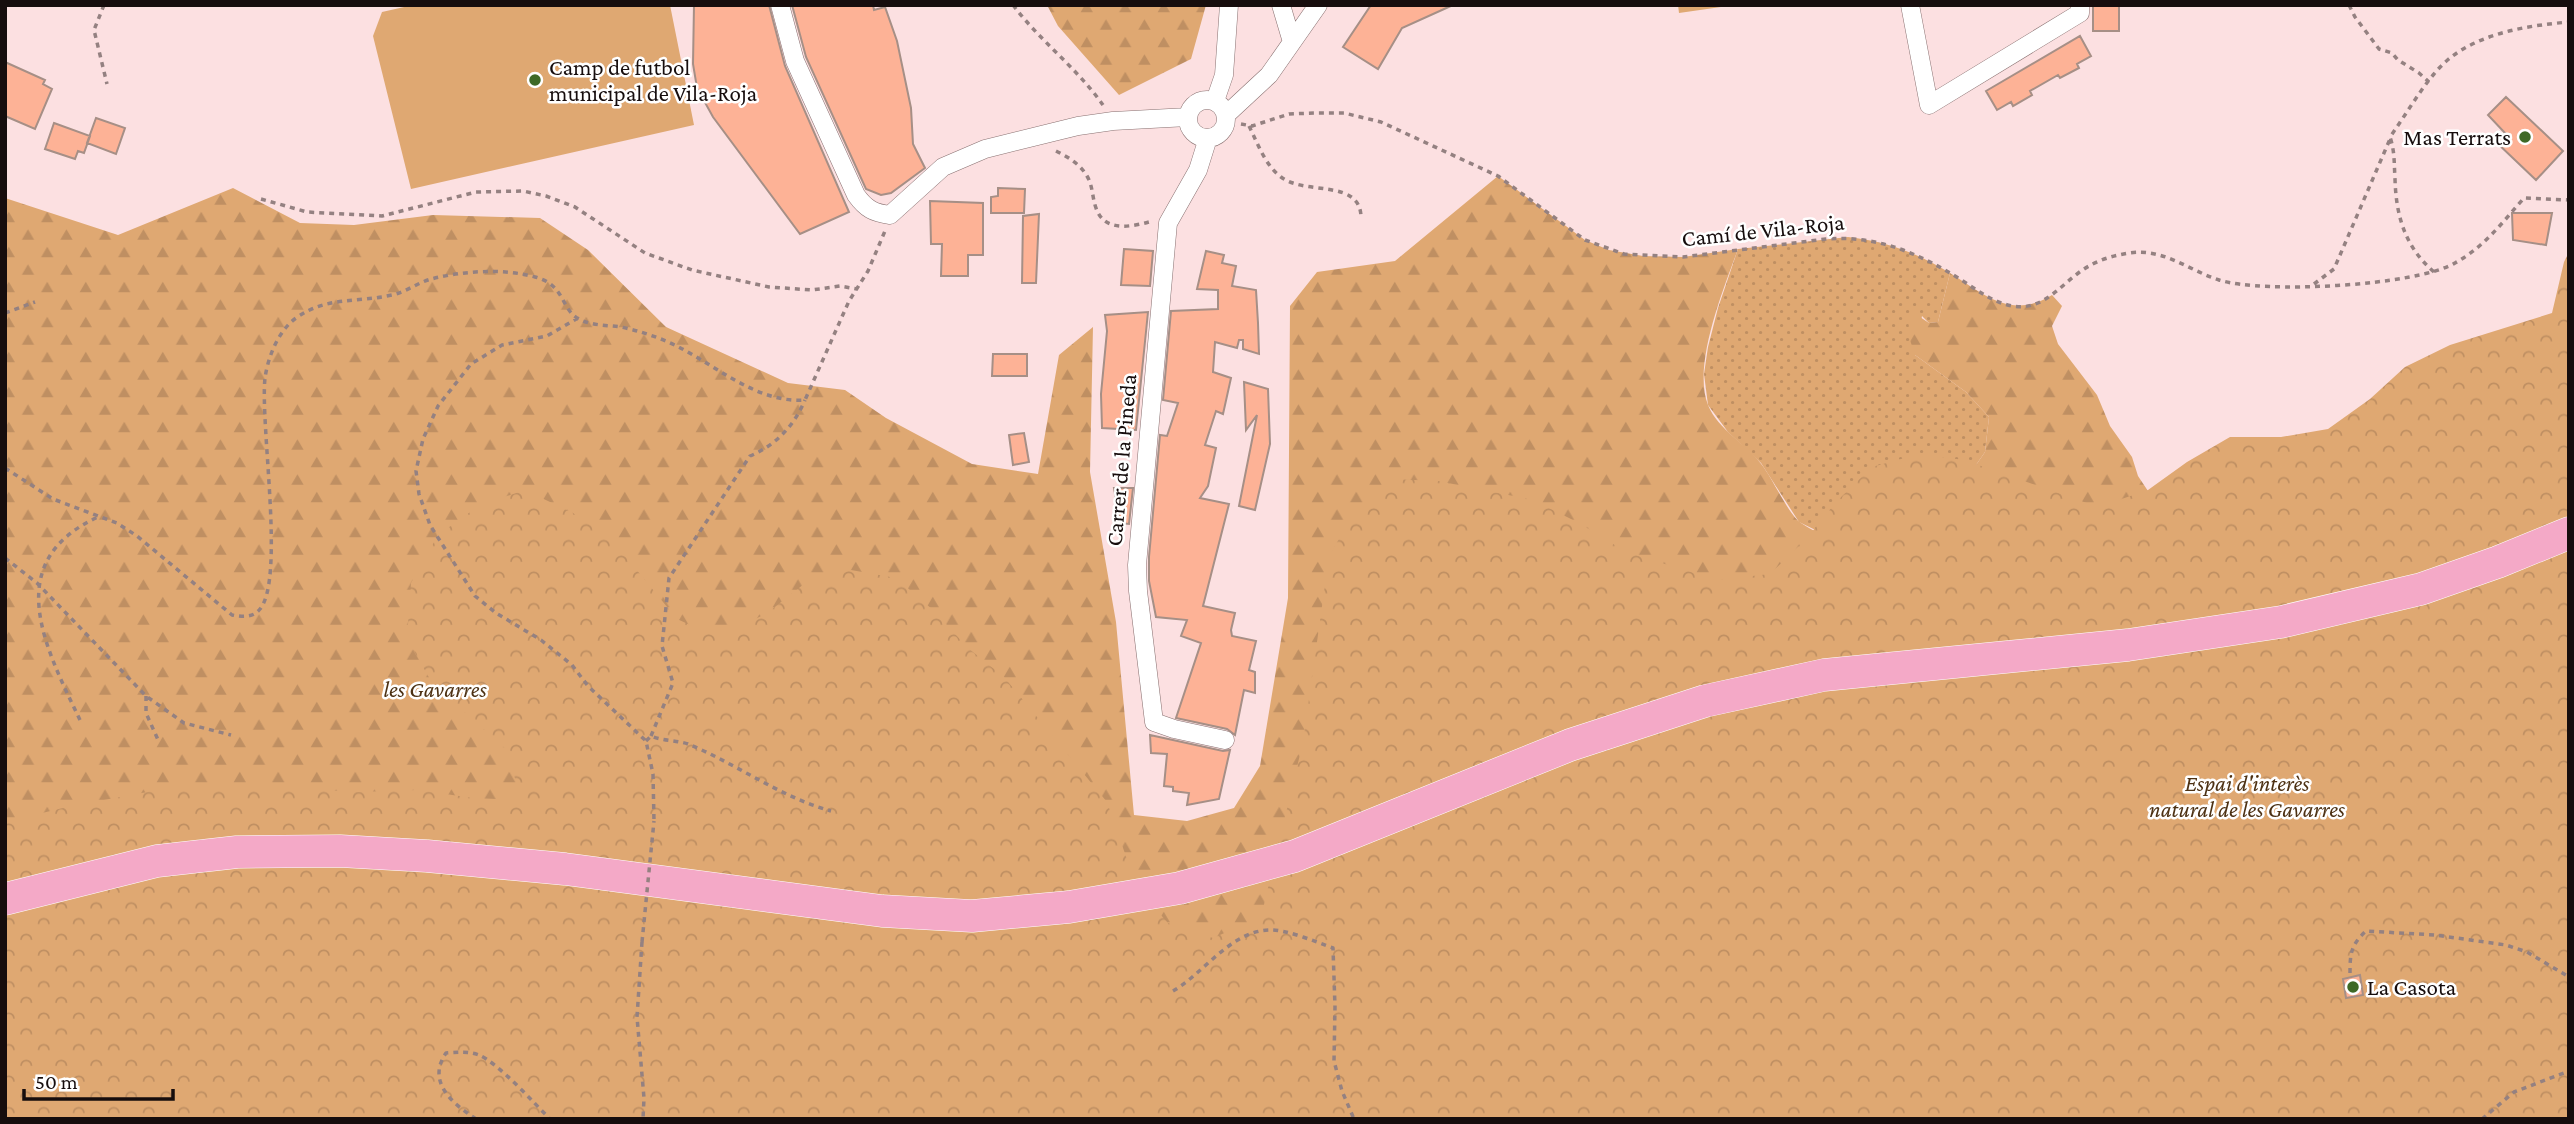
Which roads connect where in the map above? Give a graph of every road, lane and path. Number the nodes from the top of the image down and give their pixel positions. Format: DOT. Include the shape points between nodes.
graph roads {
  1 [pos="104,5"];
  2 [pos="780,5"];
  3 [pos="1013,5"];
  4 [pos="1229,5"];
  5 [pos="1281,5"];
  6 [pos="1318,5"];
  7 [pos="1910,5"];
  8 [pos="2080,5"];
  9 [pos="2349,5"];
  10 [pos="2569,22"];
  11 [pos="1292,42"];
  12 [pos="2428,82"];
  13 [pos="107,84"];
  14 [pos="1215,101"];
  15 [pos="1188,117"];
  16 [pos="1226,118"];
  17 [pos="1114,121"];
  18 [pos="1249,126"];
  19 [pos="2390,137"];
  20 [pos="1208,138"];
  21 [pos="1049,149"];
  22 [pos="261,199"];
  23 [pos="2569,200"];
  24 [pos="890,215"];
  25 [pos="1361,219"];
  26 [pos="1169,221"];
  27 [pos="2434,272"];
  28 [pos="2312,285"];
  29 [pos="857,289"];
  30 [pos="35,302"];
  31 [pos="5,313"];
  32 [pos="578,318"];
  33 [pos="805,400"];
  34 [pos="5,468"];
  35 [pos="100,517"];
  36 [pos="2569,533"];
  37 [pos="5,558"];
  38 [pos="37,583"];
  39 [pos="146,696"];
  40 [pos="80,720"];
  41 [pos="231,735"];
  42 [pos="651,736"];
  43 [pos="1225,740"];
  44 [pos="646,741"];
  45 [pos="159,742"];
  46 [pos="831,811"];
  47 [pos="5,899"];
  48 [pos="2350,973"];
  49 [pos="2569,977"];
  50 [pos="1173,991"];
  51 [pos="2569,1071"];
  52 [pos="477,1119"];
  53 [pos="550,1119"];
  54 [pos="643,1119"];
  55 [pos="1354,1119"];
  56 [pos="2482,1119"];
  1 -- 13 [label="path" via="94,30"];
  2 -- 24 [label="street" via="795,61 856,195 865,208"];
  3 -- 17 [label="path" via="1093,90"];
  4 -- 14 [label="street" via="1224,75"];
  5 -- 11 [label="street"];
  6 -- 11 [label="street"];
  7 -- 8 [label="street" via="1929,105 2055,30 2080,13"];
  9 -- 12 [label="path" via="2379,49 2392,53"];
  10 -- 12 [label="path" via="2507,32 2471,44"];
  11 -- 16 [label="street" via="1269,75"];
  12 -- 19 [label="path"];
  14 -- 15 [label="street" via="1198,102"];
  14 -- 16 [label="street"];
  15 -- 17 [label="street"];
  15 -- 20 [label="street" via="1195,134"];
  16 -- 18 [label="path, Camí de Vila-Roja"];
  16 -- 20 [label="street" via="1220,133"];
  17 -- 24 [label="street" via="1042,133 963,157 926,180"];
  18 -- 25 [label="path" via="1269,166 1282,178 1300,187 1349,194 1358,203"];
  18 -- 28 [label="path, Camí de Vila-Roja" via="1289,114 1314,113 1381,121 1498,176 1585,240 1624,254 1683,257 1826,239 1870,239 1918,255 1999,302 2023,307 2052,295 2088,266 2137,253 2162,254 2220,281"];
  19 -- 27 [label="path" via="2403,230 2420,260"];
  19 -- 28 [label="path" via="2334,269"];
  20 -- 26 [label="street, Carrer de la Pineda" via="1198,170"];
  21 -- 26 [label="path" via="1070,158 1084,172 1097,210 1108,223 1132,227 1168,215"];
  22 -- 29 [label="path" via="307,212 387,215 476,192 523,191 575,207 645,253 692,270 769,287"];
  23 -- 27 [label="path, Camí de Vila-Roja" via="2524,198 2489,240"];
  24 -- 29 [label="path" via="882,242"];
  26 -- 43 [label="street, Carrer de la Pineda" via="1138,542 1138,591 1154,722"];
  27 -- 28 [label="path, Camí de Vila-Roja" via="2386,282"];
  29 -- 33 [label="path"];
  30 -- 31 [label="path"];
  32 -- 33 [label="path" via="663,340 768,395"];
  32 -- 35 [label="path" via="562,295 538,277 487,272 429,280 389,296 326,302 293,320 272,352 265,380 270,580 265,601 251,616 232,615 137,536"];
  32 -- 44 [label="path" via="547,336 502,345 471,364 438,406 423,439 416,471 419,494 435,534 475,596 572,665"];
  33 -- 42 [label="path" via="796,420 766,449 750,456 669,578 663,646 673,682"];
  34 -- 35 [label="path" via="53,499"];
  35 -- 38 [label="path" via="52,548"];
  36 -- 47 [label="highway" via="2421,589 2281,622 2127,645 1825,675 1705,702 1570,746 1295,856 1180,888 1069,907 972,916 882,911 565,869 340,851 237,852 158,861"];
  37 -- 38 [label="path"];
  38 -- 39 [label="path"];
  38 -- 40 [label="path" via="34,600 45,641"];
  39 -- 41 [label="path" via="184,723"];
  39 -- 45 [label="path" via="146,713"];
  42 -- 44 [label="path"];
  42 -- 46 [label="path" via="686,743 812,806"];
  44 -- 54 [label="path, bridge" via="653,774 654,821 637,1017"];
  48 -- 49 [label="path" via="2350,951 2366,931 2506,945"];
  50 -- 55 [label="path" via="1245,934 1271,929 1333,948 1334,1060"];
  51 -- 56 [label="path" via="2514,1092"];
  52 -- 53 [label="path" via="442,1090 439,1066 446,1052 481,1056"];
}
